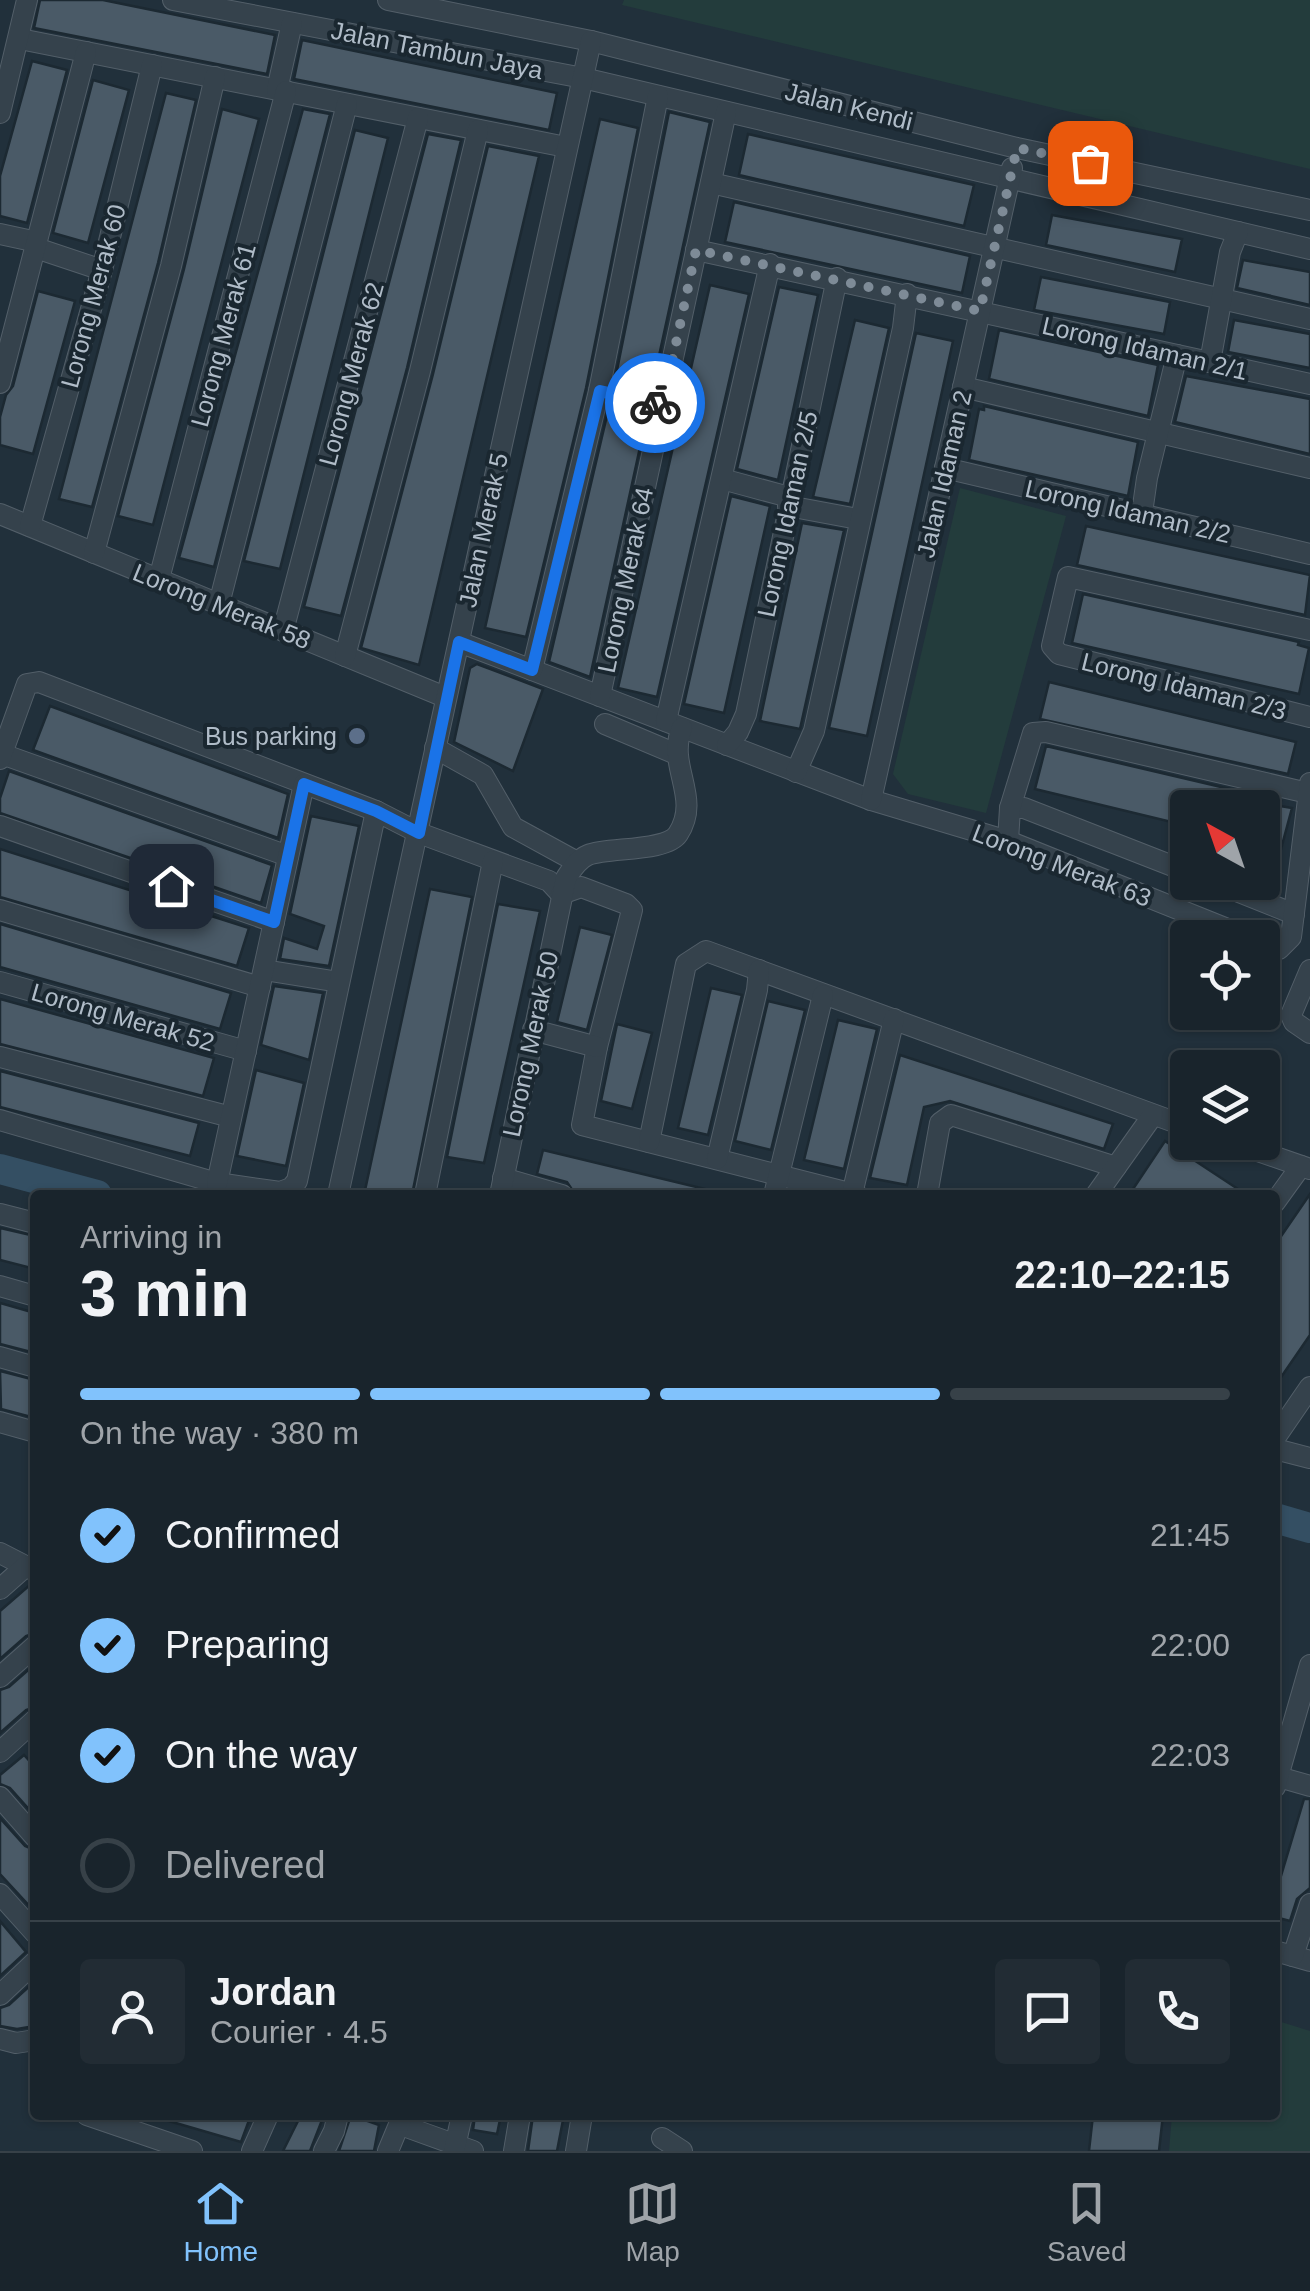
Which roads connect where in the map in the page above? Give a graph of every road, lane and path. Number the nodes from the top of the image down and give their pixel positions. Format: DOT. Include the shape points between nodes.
graph roads {
  1 [pos="27,0"];
  2 [pos="173,0"];
  3 [pos="388,0"];
  4 [pos="292,23"];
  5 [pos="20,39"];
  6 [pos="591,42"];
  7 [pos="86,52"];
  8 [pos="152,65"];
  9 [pos="215,77"];
  10 [pos="583,78"];
  11 [pos="282,90"];
  12 [pos="658,96"];
  13 [pos="347,104"];
  14 [pos="726,112"];
  15 [pos="0,113"];
  16 [pos="418,118"];
  17 [pos="478,130"];
  18 [pos="566,147"];
  19 [pos="1017,148"];
  20 [pos="1010,179"];
  21 [pos="711,183"];
  22 [pos="1310,210"];
  23 [pos="1238,232"];
  24 [pos="0,234"];
  25 [pos="36,245"];
  26 [pos="995,247"];
  27 [pos="1310,249"];
  28 [pos="696,250"];
  29 [pos="770,264"];
  30 [pos="102,270"];
  31 [pos="836,278"];
  32 [pos="907,294"];
  33 [pos="1220,298"];
  34 [pos="980,311"];
  35 [pos="1310,319"];
  36 [pos="1176,354"];
  37 [pos="1210,362"];
  38 [pos="0,383"];
  39 [pos="1310,384"];
  40 [pos="963,387"];
  41 [pos="600,391"];
  42 [pos="663,404"];
  43 [pos="1160,435"];
  44 [pos="945,468"];
  45 [pos="1310,468"];
  46 [pos="722,479"];
  47 [pos="788,502"];
  48 [pos="0,514"];
  49 [pos="1142,514"];
  50 [pos="858,519"];
  51 [pos="30,526"];
  52 [pos="94,553"];
  53 [pos="1310,554"];
  54 [pos="159,580"];
  55 [pos="220,604"];
  56 [pos="1310,630"];
  57 [pos="283,631"];
  58 [pos="459,642"];
  59 [pos="345,656"];
  60 [pos="532,670"];
  61 [pos="600,696"];
  62 [pos="445,698"];
  63 [pos="1310,717"];
  64 [pos="605,724"];
  65 [pos="674,725"];
  66 [pos="727,745"];
  67 [pos="436,748"];
  68 [pos="676,754"];
  69 [pos="1,756"];
  70 [pos="796,772"];
  71 [pos="304,784"];
  72 [pos="1309,788"];
  73 [pos="871,800"];
  74 [pos="1010,808"];
  75 [pos="376,811"];
  76 [pos="0,826"];
  77 [pos="419,833"];
  78 [pos="1008,841"];
  79 [pos="288,856"];
  80 [pos="493,862"];
  81 [pos="577,862"];
  82 [pos="1170,865"];
  83 [pos="561,894"];
  84 [pos="1269,900"];
  85 [pos="0,910"];
  86 [pos="1300,910"];
  87 [pos="1205,920"];
  88 [pos="274,922"];
  89 [pos="1280,942"];
  90 [pos="759,970"];
  91 [pos="1310,970"];
  92 [pos="262,978"];
  93 [pos="0,982"];
  94 [pos="339,982"];
  95 [pos="824,994"];
  96 [pos="894,1019"];
  97 [pos="534,1030"];
  98 [pos="1310,1033"];
  99 [pos="597,1047"];
  100 [pos="246,1051"];
  101 [pos="0,1057"];
  102 [pos="1153,1115"];
  103 [pos="231,1117"];
  104 [pos="0,1120"];
  105 [pos="1170,1121"];
  106 [pos="649,1142"];
  107 [pos="717,1159"];
  108 [pos="1280,1159"];
  109 [pos="1116,1167"];
  110 [pos="1306,1168"];
  111 [pos="217,1183"];
  112 [pos="776,1185"];
  113 [pos="501,1186"];
  114 [pos="266,1190"];
  115 [pos="286,1190"];
  116 [pos="339,1190"];
  117 [pos="426,1190"];
  118 [pos="528,1190"];
  119 [pos="820,1190"];
  120 [pos="856,1190"];
  121 [pos="928,1190"];
  122 [pos="1100,1190"];
  123 [pos="1280,1197"];
  124 [pos="0,1214"];
  125 [pos="30,1222"];
  126 [pos="0,1286"];
  127 [pos="30,1295"];
  128 [pos="0,1357"];
  129 [pos="30,1366"];
  130 [pos="1310,1387"];
  131 [pos="0,1422"];
  132 [pos="30,1431"];
  133 [pos="1280,1431"];
  134 [pos="1280,1450"];
  135 [pos="1310,1458"];
  136 [pos="0,1553"];
  137 [pos="30,1568"];
  138 [pos="30,1569"];
  139 [pos="0,1589"];
  140 [pos="30,1650"];
  141 [pos="1310,1666"];
  142 [pos="0,1677"];
  143 [pos="27,1727"];
  144 [pos="0,1752"];
  145 [pos="1280,1767"];
  146 [pos="1280,1781"];
  147 [pos="1310,1786"];
  148 [pos="0,1797"];
  149 [pos="30,1831"];
  150 [pos="1310,1904"];
  151 [pos="4,1906"];
  152 [pos="30,1929"];
  153 [pos="1293,1956"];
  154 [pos="30,1967"];
  155 [pos="0,1995"];
  156 [pos="102,2120"];
  157 [pos="266,2120"];
  158 [pos="336,2120"];
  159 [pos="402,2120"];
  160 [pos="462,2120"];
  161 [pos="519,2120"];
  162 [pos="581,2120"];
  163 [pos="662,2138"];
  164 [pos="461,2149"];
  165 [pos="192,2151"];
  166 [pos="252,2151"];
  167 [pos="324,2151"];
  168 [pos="388,2151"];
  169 [pos="514,2151"];
  170 [pos="576,2151"];
  171 [pos="682,2151"];
  1 -- 5 [label="street"];
  2 -- 4 [label="street, Jalan Tambun Jaya"];
  3 -- 6 [label="street, Jalan Kendi"];
  4 -- 10 [label="street, Jalan Tambun Jaya"];
  4 -- 11 [label="street, Lorong Merak 61"];
  5 -- 7 [label="street"];
  5 -- 15 [label="street"];
  6 -- 10 [label="street, Jalan Merak 5"];
  6 -- 19 [label="street, Jalan Kendi"];
  7 -- 8 [label="street"];
  7 -- 25 [label="street"];
  8 -- 9 [label="street"];
  8 -- 30 [label="street, Lorong Merak 60"];
  9 -- 11 [label="street"];
  9 -- 52 [label="street"];
  10 -- 12 [label="street, Jalan Kendi"];
  10 -- 18 [label="street, Jalan Merak 5"];
  11 -- 13 [label="street"];
  11 -- 54 [label="street, Lorong Merak 61"];
  12 -- 14 [label="street, Jalan Kendi"];
  12 -- 41 [label="street"];
  13 -- 16 [label="street"];
  13 -- 55 [label="street"];
  14 -- 20 [label="street, Jalan Kendi"];
  14 -- 21 [label="street, Lorong Merak 64"];
  16 -- 17 [label="street"];
  16 -- 57 [label="street, Lorong Merak 62"];
  17 -- 18 [label="street"];
  17 -- 59 [label="street"];
  18 -- 58 [label="street, Jalan Merak 5"];
  19 -- 20 [label="street, Jalan Idaman 2"];
  19 -- 22 [label="street, Jalan Kendi"];
  20 -- 23 [label="street, Jalan Kendi"];
  20 -- 26 [label="street, Jalan Idaman 2"];
  21 -- 26 [label="street"];
  21 -- 28 [label="street, Lorong Merak 64"];
  23 -- 27 [label="street, Jalan Kendi"];
  23 -- 33 [label="street"];
  24 -- 25 [label="street"];
  25 -- 30 [label="street"];
  25 -- 38 [label="street"];
  26 -- 33 [label="street"];
  26 -- 34 [label="street, Jalan Idaman 2"];
  28 -- 29 [label="street, Lorong Idaman 2/1"];
  28 -- 42 [label="street, Lorong Merak 64"];
  29 -- 31 [label="street, Lorong Idaman 2/1"];
  29 -- 46 [label="street"];
  30 -- 51 [label="street, Lorong Merak 60"];
  31 -- 32 [label="street, Lorong Idaman 2/1"];
  31 -- 47 [label="street, Lorong Idaman 2/5"];
  32 -- 34 [label="street, Lorong Idaman 2/1"];
  32 -- 50 [label="street"];
  33 -- 35 [label="street"];
  33 -- 37 [label="street"];
  34 -- 36 [label="street, Lorong Idaman 2/1"];
  34 -- 40 [label="street, Jalan Idaman 2"];
  36 -- 37 [label="street, Lorong Idaman 2/1"];
  36 -- 43 [label="street"];
  37 -- 39 [label="street, Lorong Idaman 2/1"];
  40 -- 43 [label="street"];
  40 -- 44 [label="street, Jalan Idaman 2"];
  41 -- 42 [label="street"];
  41 -- 60 [label="street"];
  42 -- 61 [label="street, Lorong Merak 64"];
  43 -- 45 [label="street"];
  43 -- 49 [label="street"];
  44 -- 49 [label="street, Lorong Idaman 2/2"];
  44 -- 73 [label="street, Jalan Idaman 2"];
  46 -- 47 [label="street"];
  46 -- 65 [label="street"];
  47 -- 50 [label="street"];
  47 -- 66 [label="street, Lorong Idaman 2/5" via="746,714"];
  48 -- 51 [label="street, Lorong Merak 58"];
  49 -- 53 [label="street, Lorong Idaman 2/2"];
  50 -- 70 [label="street" via="814,731"];
  51 -- 52 [label="street, Lorong Merak 58"];
  52 -- 54 [label="street, Lorong Merak 58"];
  54 -- 55 [label="street, Lorong Merak 58"];
  55 -- 57 [label="street, Lorong Merak 58"];
  56 -- 63 [label="street, Lorong Idaman 2/3" via="1068,577 1052,646 1059,654"];
  57 -- 59 [label="street, Lorong Merak 58"];
  58 -- 60 [label="street, Lorong Merak 63"];
  58 -- 62 [label="street, Jalan Merak 5"];
  59 -- 62 [label="street, Lorong Merak 58"];
  60 -- 61 [label="street, Lorong Merak 63"];
  61 -- 65 [label="street, Lorong Merak 63"];
  62 -- 67 [label="street, Jalan Merak 5"];
  64 -- 68 [label="street"];
  65 -- 66 [label="street, Lorong Merak 63"];
  65 -- 68 [label="street"];
  66 -- 70 [label="street, Lorong Merak 63"];
  67 -- 77 [label="street, Jalan Merak 5"];
  67 -- 81 [label="street" via="483,776 513,826"];
  68 -- 81 [label="street" via="689,806 677,837"];
  69 -- 71 [label="street" via="27,684 39,682"];
  69 -- 79 [label="street"];
  70 -- 73 [label="street, Lorong Merak 63"];
  71 -- 75 [label="street"];
  71 -- 79 [label="street"];
  72 -- 74 [label="street" via="1046,732 1033,733"];
  72 -- 86 [label="street"];
  73 -- 78 [label="street, Lorong Merak 63"];
  74 -- 78 [label="street"];
  74 -- 82 [label="street"];
  75 -- 77 [label="street"];
  75 -- 94 [label="street"];
  76 -- 88 [label="street"];
  77 -- 80 [label="street"];
  77 -- 116 [label="street, Jalan Merak 5"];
  78 -- 87 [label="street, Lorong Merak 63"];
  79 -- 88 [label="street"];
  80 -- 83 [label="street" via="549,880"];
  80 -- 117 [label="street"];
  81 -- 83 [label="street, Lorong Merak 50"];
  83 -- 97 [label="street, Lorong Merak 50"];
  83 -- 99 [label="street" via="581,886 632,910"];
  84 -- 86 [label="street"];
  85 -- 92 [label="street"];
  86 -- 89 [label="street" via="1291,937"];
  88 -- 92 [label="street"];
  90 -- 95 [label="street"];
  90 -- 106 [label="street" via="706,951 686,964"];
  90 -- 107 [label="street"];
  91 -- 98 [label="street" via="1291,1015"];
  92 -- 94 [label="street"];
  92 -- 100 [label="street"];
  93 -- 100 [label="street, Lorong Merak 52"];
  94 -- 115 [label="street" via="296,1180"];
  95 -- 96 [label="street"];
  95 -- 112 [label="street"];
  96 -- 102 [label="street"];
  96 -- 120 [label="street"];
  97 -- 99 [label="street"];
  97 -- 113 [label="street, Lorong Merak 50"];
  99 -- 106 [label="street" via="582,1124"];
  100 -- 103 [label="street"];
  101 -- 103 [label="street"];
  102 -- 105 [label="street"];
  102 -- 109 [label="street"];
  103 -- 111 [label="street"];
  104 -- 111 [label="street"];
  106 -- 107 [label="street"];
  107 -- 112 [label="street"];
  108 -- 110 [label="street"];
  109 -- 121 [label="street" via="951,1115 940,1122"];
  109 -- 122 [label="street"];
  110 -- 123 [label="street"];
  111 -- 114 [label="street"];
  112 -- 119 [label="street"];
  113 -- 118 [label="street"];
  124 -- 125 [label="street"];
  126 -- 127 [label="street"];
  128 -- 129 [label="street"];
  130 -- 133 [label="street"];
  131 -- 132 [label="street"];
  134 -- 135 [label="street"];
  136 -- 137 [label="street"];
  138 -- 139 [label="street"];
  140 -- 142 [label="street"];
  141 -- 145 [label="street"];
  143 -- 144 [label="street"];
  146 -- 147 [label="street"];
  148 -- 149 [label="street"];
  150 -- 153 [label="street"];
  151 -- 152 [label="street"];
  154 -- 155 [label="street"];
  156 -- 165 [label="street"];
  157 -- 166 [label="street"];
  158 -- 167 [label="street"];
  159 -- 164 [label="street"];
  159 -- 168 [label="street"];
  160 -- 164 [label="street"];
  161 -- 169 [label="street"];
  162 -- 170 [label="street"];
  163 -- 171 [label="street"];
}
